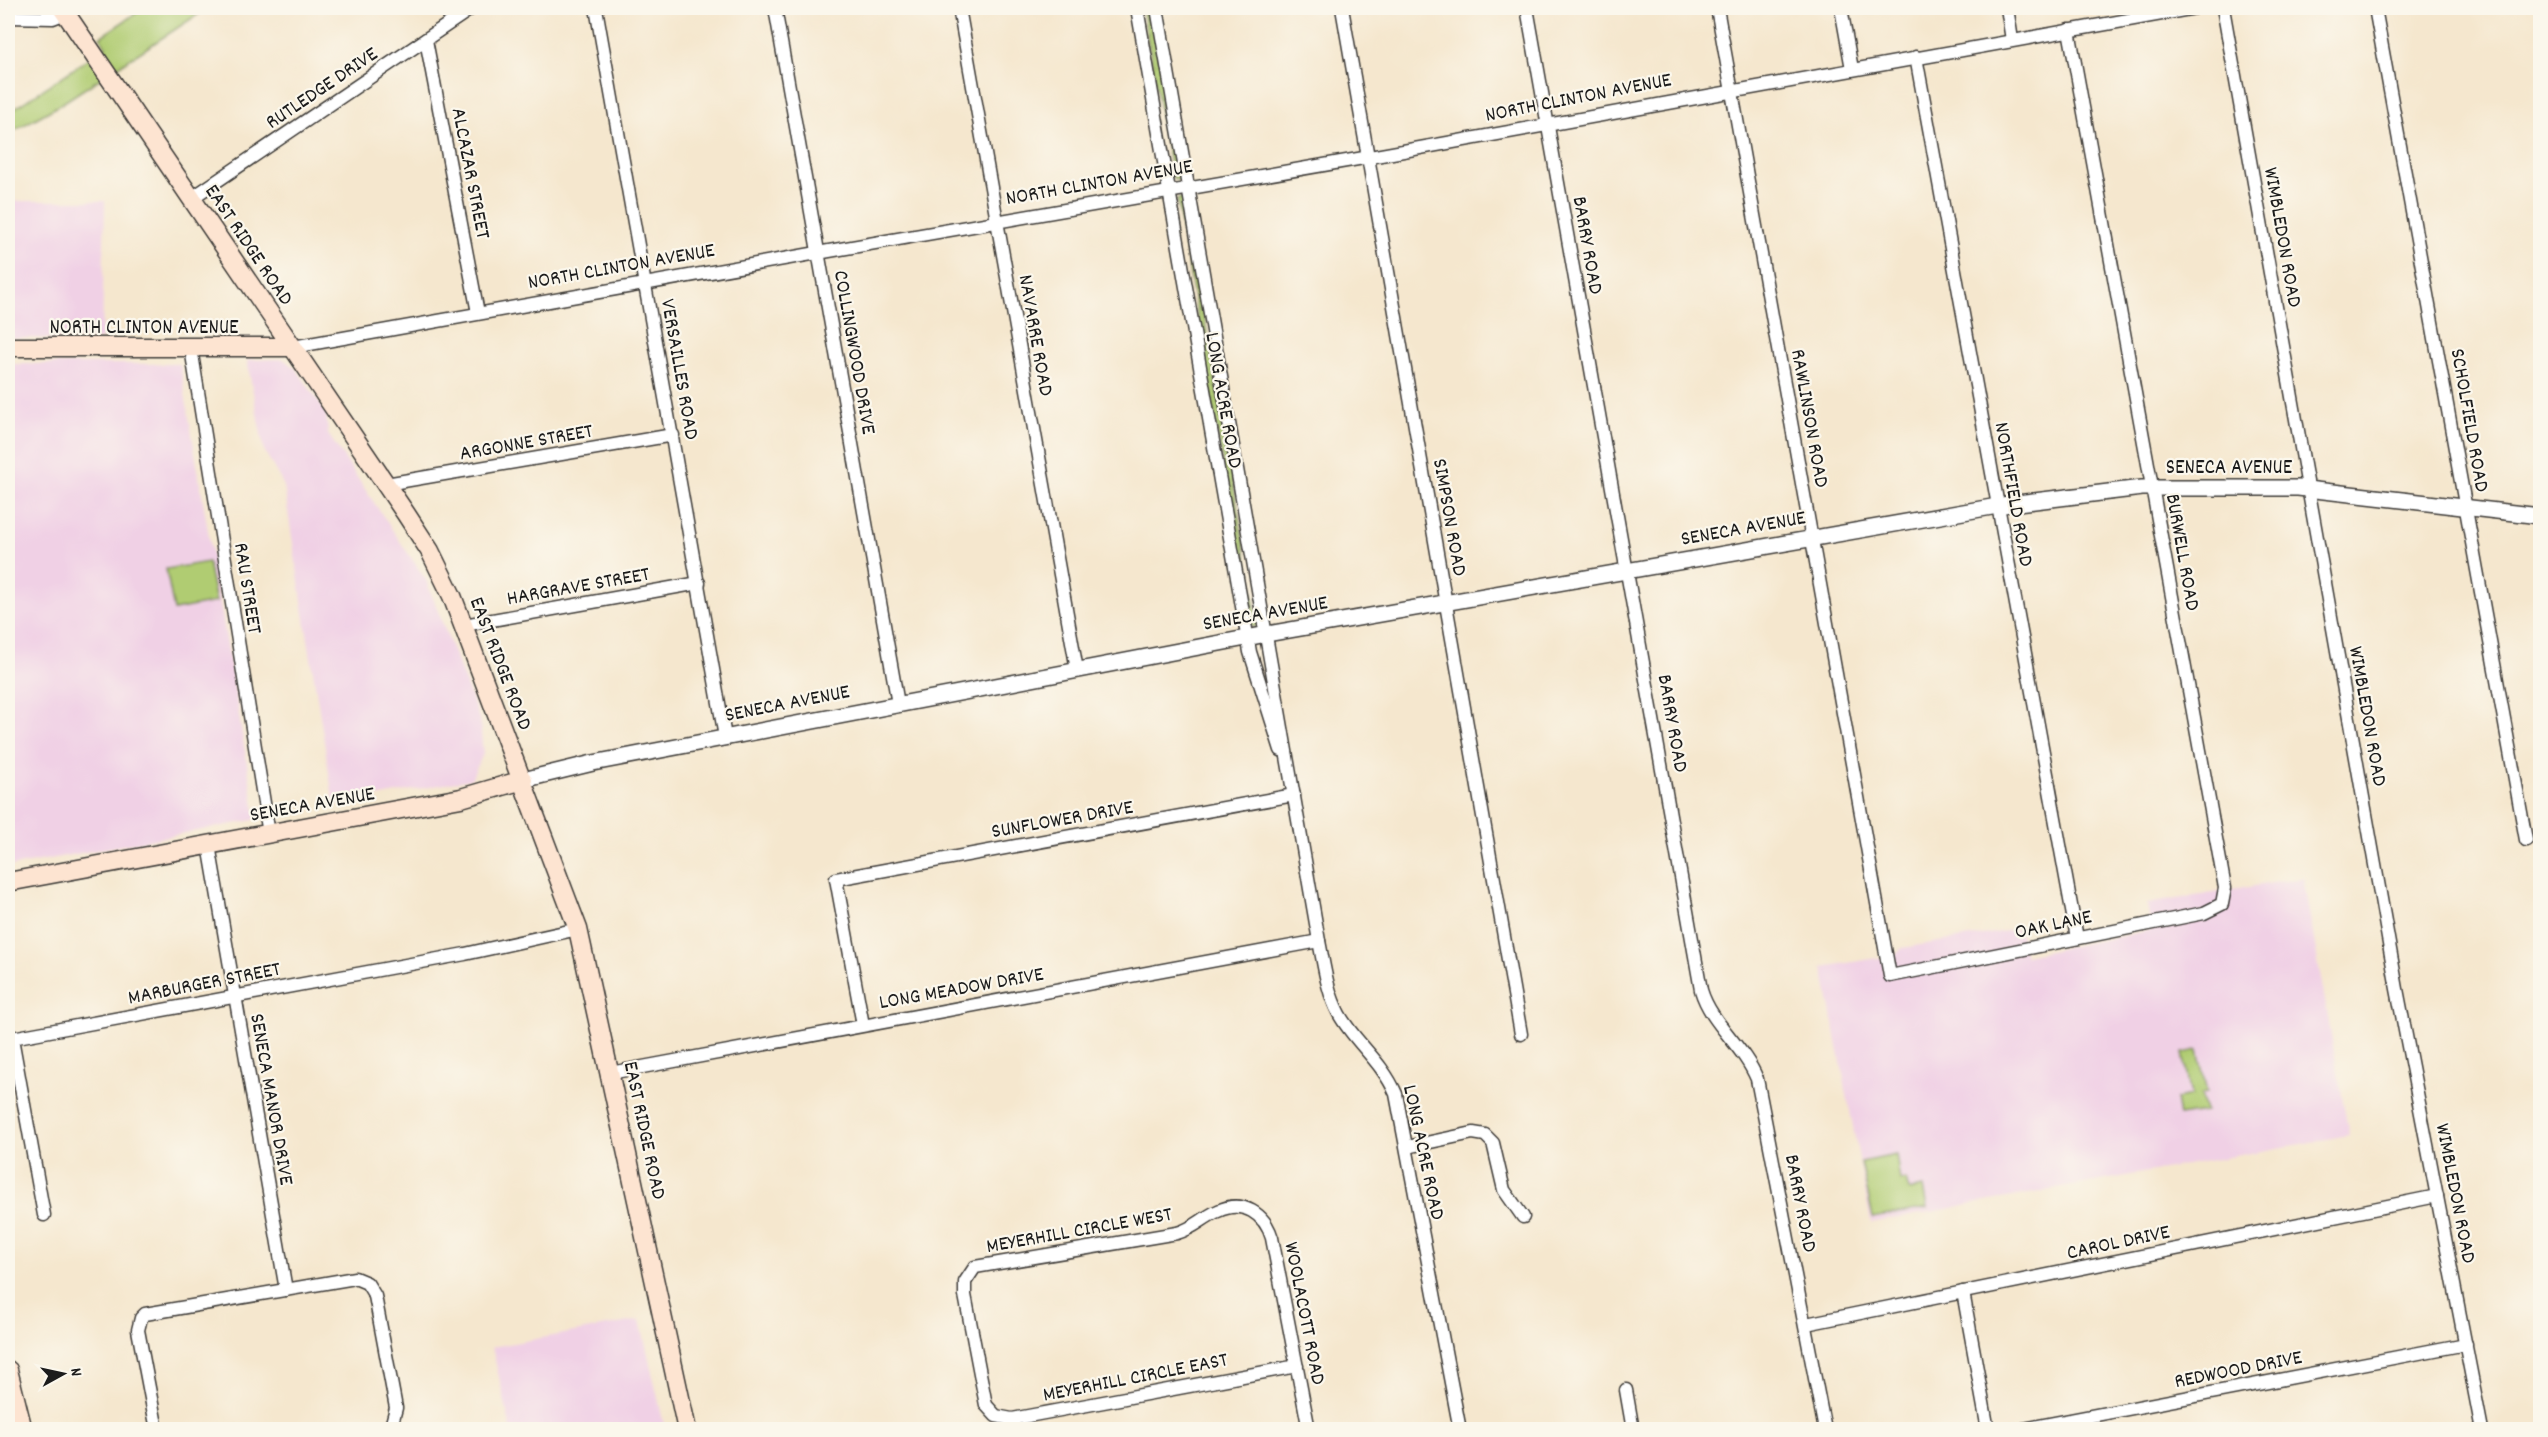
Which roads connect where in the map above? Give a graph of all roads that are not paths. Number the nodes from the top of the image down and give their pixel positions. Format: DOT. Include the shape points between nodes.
graph roads {
  1 [pos="472,8"];
  2 [pos="596,8"];
  3 [pos="775,8"];
  4 [pos="959,8"];
  5 [pos="1137,8"];
  6 [pos="1157,8"];
  7 [pos="1342,8"];
  8 [pos="1527,8"];
  9 [pos="1718,8"];
  10 [pos="1841,8"];
  11 [pos="2007,8"];
  12 [pos="2195,8"];
  13 [pos="2223,8"];
  14 [pos="2376,8"];
  15 [pos="64,10"];
  16 [pos="8,17"];
  17 [pos="2069,30"];
  18 [pos="426,40"];
  19 [pos="2012,40"];
  20 [pos="1916,57"];
  21 [pos="1852,69"];
  22 [pos="1732,90"];
  23 [pos="1547,124"];
  24 [pos="1369,157"];
  25 [pos="1188,188"];
  26 [pos="1169,191"];
  27 [pos="192,198"];
  28 [pos="997,222"];
  29 [pos="819,253"];
  30 [pos="646,284"];
  31 [pos="478,313"];
  32 [pos="8,347"];
  33 [pos="293,347"];
  34 [pos="191,348"];
  35 [pos="673,435"];
  36 [pos="386,484"];
  37 [pos="2153,488"];
  38 [pos="2310,489"];
  39 [pos="1997,505"];
  40 [pos="2467,509"];
  41 [pos="2541,516"];
  42 [pos="1813,538"];
  43 [pos="1627,570"];
  44 [pos="699,583"];
  45 [pos="1446,602"];
  46 [pos="464,625"];
  47 [pos="1257,635"];
  48 [pos="1077,670"];
  49 [pos="898,704"];
  50 [pos="725,737"];
  51 [pos="523,780"];
  52 [pos="1294,795"];
  53 [pos="269,834"];
  54 [pos="2526,840"];
  55 [pos="209,845"];
  56 [pos="8,882"];
  57 [pos="2222,904"];
  58 [pos="578,928"];
  59 [pos="2077,938"];
  60 [pos="1319,941"];
  61 [pos="1890,976"];
  62 [pos="235,996"];
  63 [pos="863,1025"];
  64 [pos="1521,1034"];
  65 [pos="610,1073"];
  66 [pos="1407,1147"];
  67 [pos="2437,1196"];
  68 [pos="1254,1211"];
  69 [pos="44,1215"];
  70 [pos="1523,1217"];
  71 [pos="286,1290"];
  72 [pos="1963,1292"];
  73 [pos="1806,1324"];
  74 [pos="2466,1344"];
  75 [pos="1297,1366"];
  76 [pos="8,1370"];
  77 [pos="1626,1390"];
  78 [pos="986,1405"];
  79 [pos="23,1430"];
  80 [pos="157,1430"];
  81 [pos="385,1430"];
  82 [pos="687,1430"];
  83 [pos="1309,1430"];
  84 [pos="1460,1430"];
  85 [pos="1633,1430"];
  86 [pos="1825,1430"];
  87 [pos="1988,1430"];
  88 [pos="2018,1430"];
  89 [pos="2482,1430"];
  1 -- 18 [label="street, RUTLEDGE DRIVE"];
  2 -- 30 [label="street, VERSAILLES ROAD"];
  3 -- 29 [label="street, COLLINGWOOD DRIVE"];
  4 -- 28 [label="street, NAVARRE ROAD"];
  5 -- 26 [label="street, LONG ACRE ROAD"];
  6 -- 25 [label="street, LONG ACRE ROAD"];
  7 -- 24 [label="street, SIMPSON ROAD"];
  8 -- 23 [label="street, BARRY ROAD"];
  9 -- 22 [label="street, RAWLINSON ROAD"];
  10 -- 21 [label="street"];
  11 -- 19 [label="street"];
  12 -- 17 [label="street, NORTH CLINTON AVENUE"];
  13 -- 38 [label="street, WIMBLEDON ROAD"];
  14 -- 40 [label="street, SCHOLFIELD ROAD"];
  15 -- 16 [label="street" via="53,18"];
  15 -- 27 [label="main road, EAST RIDGE ROAD"];
  17 -- 19 [label="street, NORTH CLINTON AVENUE"];
  17 -- 37 [label="street, BURWELL ROAD"];
  18 -- 27 [label="street, RUTLEDGE DRIVE"];
  18 -- 31 [label="street, ALCAZAR STREET"];
  19 -- 20 [label="street, NORTH CLINTON AVENUE"];
  20 -- 21 [label="street, NORTH CLINTON AVENUE"];
  20 -- 39 [label="street, NORTHFIELD ROAD"];
  21 -- 22 [label="street, NORTH CLINTON AVENUE"];
  22 -- 23 [label="street, NORTH CLINTON AVENUE"];
  22 -- 42 [label="street, RAWLINSON ROAD"];
  23 -- 24 [label="street, NORTH CLINTON AVENUE"];
  23 -- 43 [label="street, BARRY ROAD"];
  24 -- 25 [label="street, NORTH CLINTON AVENUE"];
  24 -- 45 [label="street, SIMPSON ROAD"];
  25 -- 26 [label="street, NORTH CLINTON AVENUE"];
  25 -- 47 [label="street, LONG ACRE ROAD"];
  26 -- 28 [label="street, NORTH CLINTON AVENUE"];
  26 -- 47 [label="street, LONG ACRE ROAD"];
  27 -- 33 [label="main road, EAST RIDGE ROAD"];
  28 -- 29 [label="street, NORTH CLINTON AVENUE"];
  28 -- 48 [label="street, NAVARRE ROAD"];
  29 -- 30 [label="street, NORTH CLINTON AVENUE"];
  29 -- 49 [label="street, COLLINGWOOD DRIVE"];
  30 -- 31 [label="street, NORTH CLINTON AVENUE"];
  30 -- 35 [label="street, VERSAILLES ROAD"];
  31 -- 33 [label="street, NORTH CLINTON AVENUE"];
  32 -- 34 [label="main road, NORTH CLINTON AVENUE"];
  33 -- 34 [label="main road, NORTH CLINTON AVENUE"];
  33 -- 36 [label="main road, EAST RIDGE ROAD"];
  34 -- 53 [label="street, RAU STREET"];
  35 -- 36 [label="street, ARGONNE STREET"];
  35 -- 44 [label="street, VERSAILLES ROAD"];
  36 -- 46 [label="main road, EAST RIDGE ROAD" via="435,560"];
  37 -- 38 [label="street, SENECA AVENUE"];
  37 -- 39 [label="street, SENECA AVENUE"];
  37 -- 57 [label="street, BURWELL ROAD" via="2225,888"];
  38 -- 40 [label="street, SENECA AVENUE"];
  38 -- 67 [label="street, WIMBLEDON ROAD"];
  39 -- 42 [label="street, SENECA AVENUE"];
  39 -- 59 [label="street, NORTHFIELD ROAD"];
  40 -- 41 [label="street, SENECA AVENUE"];
  40 -- 54 [label="street, SCHOLFIELD ROAD"];
  42 -- 43 [label="street, SENECA AVENUE"];
  42 -- 61 [label="street, RAWLINSON ROAD"];
  43 -- 45 [label="street, SENECA AVENUE"];
  43 -- 73 [label="street, BARRY ROAD" via="1701,990 1709,1011 1739,1047 1757,1079"];
  44 -- 46 [label="street, HARGRAVE STREET"];
  44 -- 50 [label="street, VERSAILLES ROAD"];
  45 -- 47 [label="street, SENECA AVENUE"];
  45 -- 64 [label="street, SIMPSON ROAD"];
  46 -- 51 [label="main road, EAST RIDGE ROAD"];
  47 -- 48 [label="street, SENECA AVENUE"];
  47 -- 52 [label="street, LONG ACRE ROAD"];
  47 -- 52 [label="street, LONG ACRE ROAD"];
  48 -- 49 [label="street, SENECA AVENUE"];
  49 -- 50 [label="street, SENECA AVENUE"];
  50 -- 51 [label="street, SENECA AVENUE"];
  51 -- 53 [label="main road, SENECA AVENUE" via="461,798"];
  51 -- 58 [label="main road, EAST RIDGE ROAD"];
  52 -- 60 [label="street, LONG ACRE ROAD"];
  52 -- 63 [label="street, SUNFLOWER DRIVE" via="836,879"];
  53 -- 55 [label="main road, SENECA AVENUE"];
  55 -- 56 [label="main road, SENECA AVENUE"];
  55 -- 62 [label="street, SENECA MANOR DRIVE"];
  57 -- 59 [label="street, OAK LANE" via="2204,913"];
  58 -- 62 [label="street, MARBURGER STREET" via="465,954"];
  58 -- 65 [label="main road, EAST RIDGE ROAD"];
  59 -- 61 [label="street, OAK LANE"];
  60 -- 63 [label="street, LONG MEADOW DRIVE"];
  60 -- 66 [label="street, LONG ACRE ROAD" via="1340,1015 1390,1080 1396,1094"];
  62 -- 69 [label="street, MARBURGER STREET" via="12,1038"];
  62 -- 71 [label="street, SENECA MANOR DRIVE"];
  63 -- 65 [label="street, LONG MEADOW DRIVE"];
  65 -- 82 [label="main road, EAST RIDGE ROAD"];
  66 -- 70 [label="street" via="1485,1135 1493,1143 1504,1190"];
  66 -- 84 [label="street, LONG ACRE ROAD"];
  67 -- 72 [label="street, CAROL DRIVE"];
  67 -- 74 [label="street, WIMBLEDON ROAD"];
  68 -- 75 [label="street, WOOLACOTT ROAD" via="1266,1221 1272,1238"];
  68 -- 78 [label="street, MEYERHILL CIRCLE WEST" via="1227,1208 1192,1229 1177,1233 975,1268 965,1282 965,1295"];
  71 -- 80 [label="street" via="151,1312 141,1318 138,1330"];
  71 -- 81 [label="street" via="355,1278 370,1286 396,1408 392,1423"];
  72 -- 73 [label="street, CAROL DRIVE"];
  72 -- 87 [label="street"];
  73 -- 86 [label="street, BARRY ROAD"];
  74 -- 88 [label="street, REDWOOD DRIVE"];
  74 -- 89 [label="street, WIMBLEDON ROAD"];
  75 -- 78 [label="street, MEYERHILL CIRCLE EAST" via="1012,1419 996,1416"];
  75 -- 83 [label="street, WOOLACOTT ROAD"];
  76 -- 79 [label="main road"];
  77 -- 85 [label="street"];
}
